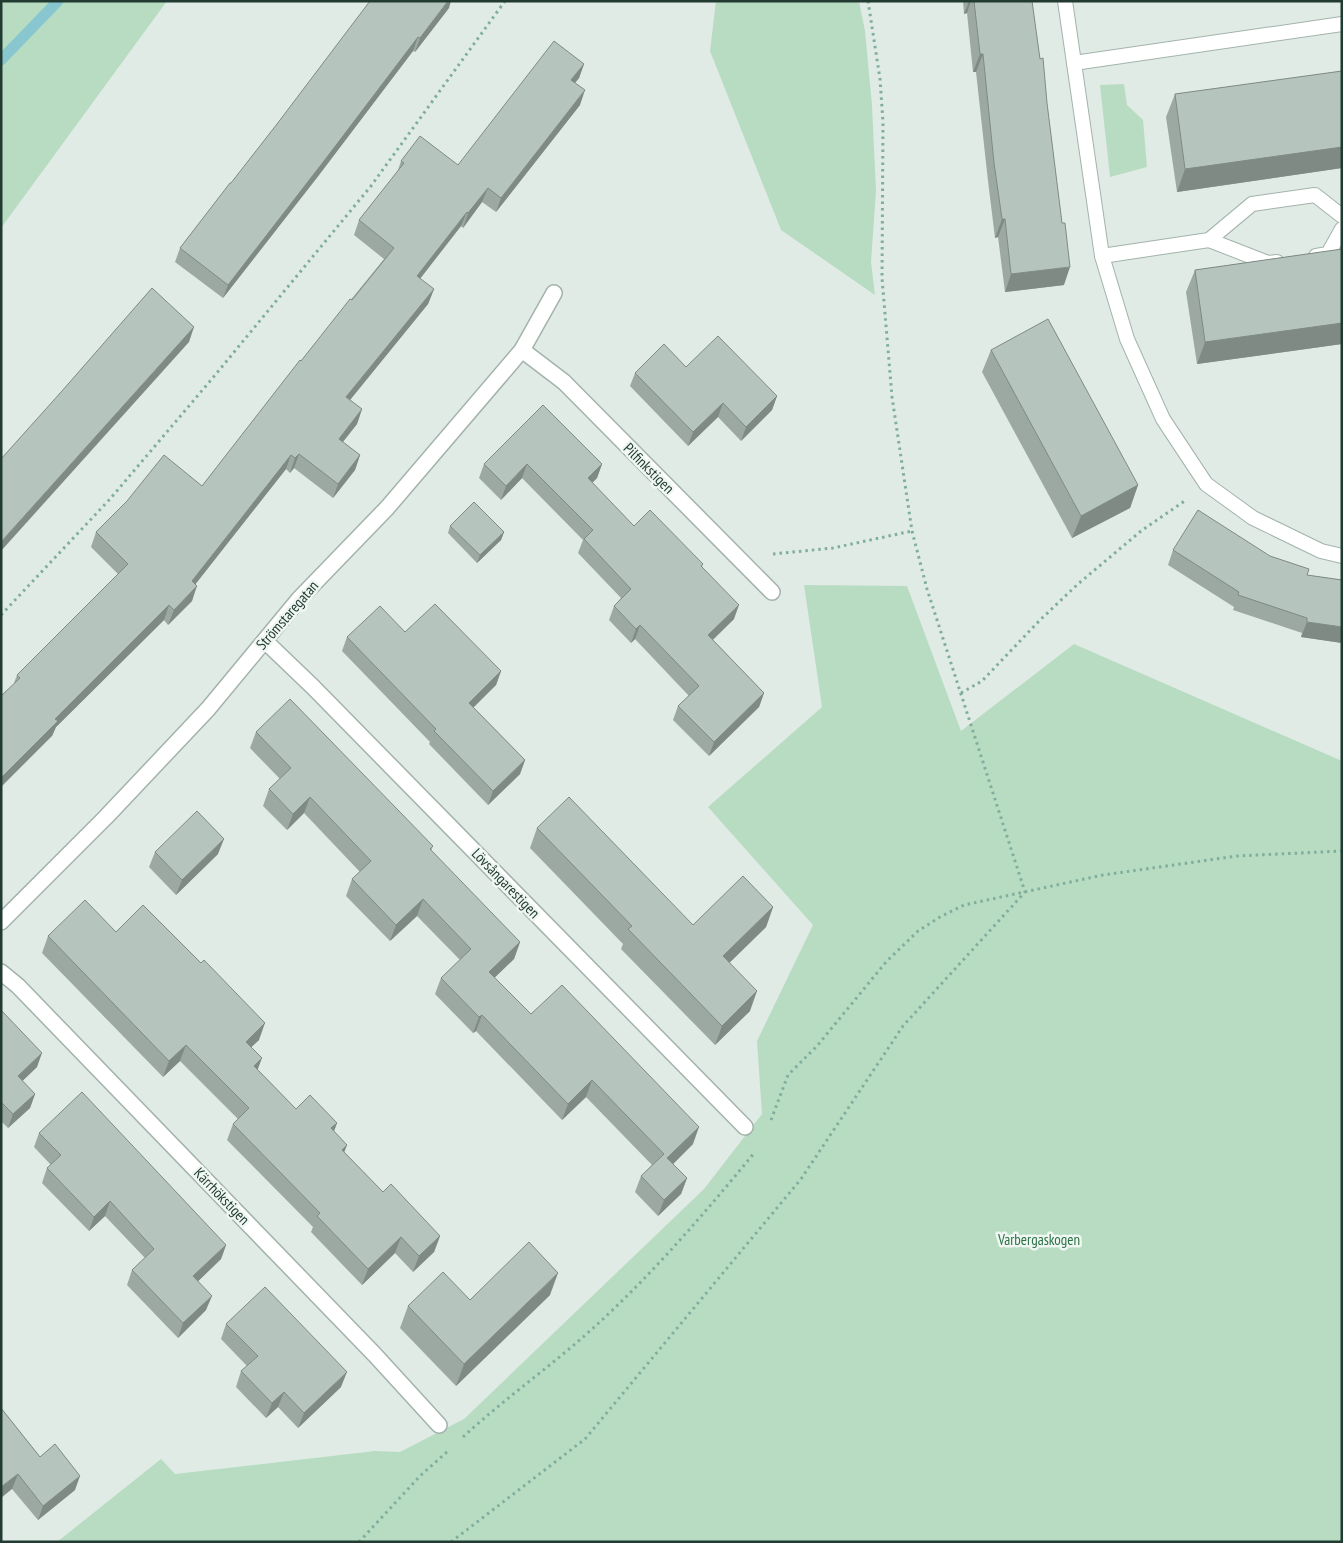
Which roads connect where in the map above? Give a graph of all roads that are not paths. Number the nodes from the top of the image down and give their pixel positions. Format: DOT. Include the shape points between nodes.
graph roads {
  1 [pos="1065,1"];
  2 [pos="1342,24"];
  3 [pos="1074,63"];
  4 [pos="1342,216"];
  5 [pos="1342,228"];
  6 [pos="1209,240"];
  7 [pos="1102,256"];
  8 [pos="554,293"];
  9 [pos="522,350"];
  10 [pos="1342,556"];
  11 [pos="772,592"];
  12 [pos="265,641"];
  13 [pos="1,922"];
  14 [pos="1,972"];
  15 [pos="745,1127"];
  16 [pos="439,1425"];
  1 -- 3 [label="lane"];
  2 -- 3 [label="lane"];
  3 -- 7 [label="lane"];
  4 -- 6 [label="lane" via="1315,195 1252,204"];
  5 -- 6 [label="lane" via="1328,254 1268,263"];
  6 -- 7 [label="lane"];
  7 -- 10 [label="lane" via="1127,340 1163,419 1206,484 1253,518 1321,551"];
  8 -- 9 [label="street, Strömstaregatan"];
  9 -- 11 [label="street, Pilfinkstigen" via="564,382"];
  9 -- 12 [label="street, Strömstaregatan" via="387,508 299,598"];
  12 -- 13 [label="street, Strömstaregatan" via="208,709"];
  12 -- 15 [label="street, Lövsångarestigen"];
  14 -- 16 [label="street, Kärrhökstigen" via="375,1354"];
}
